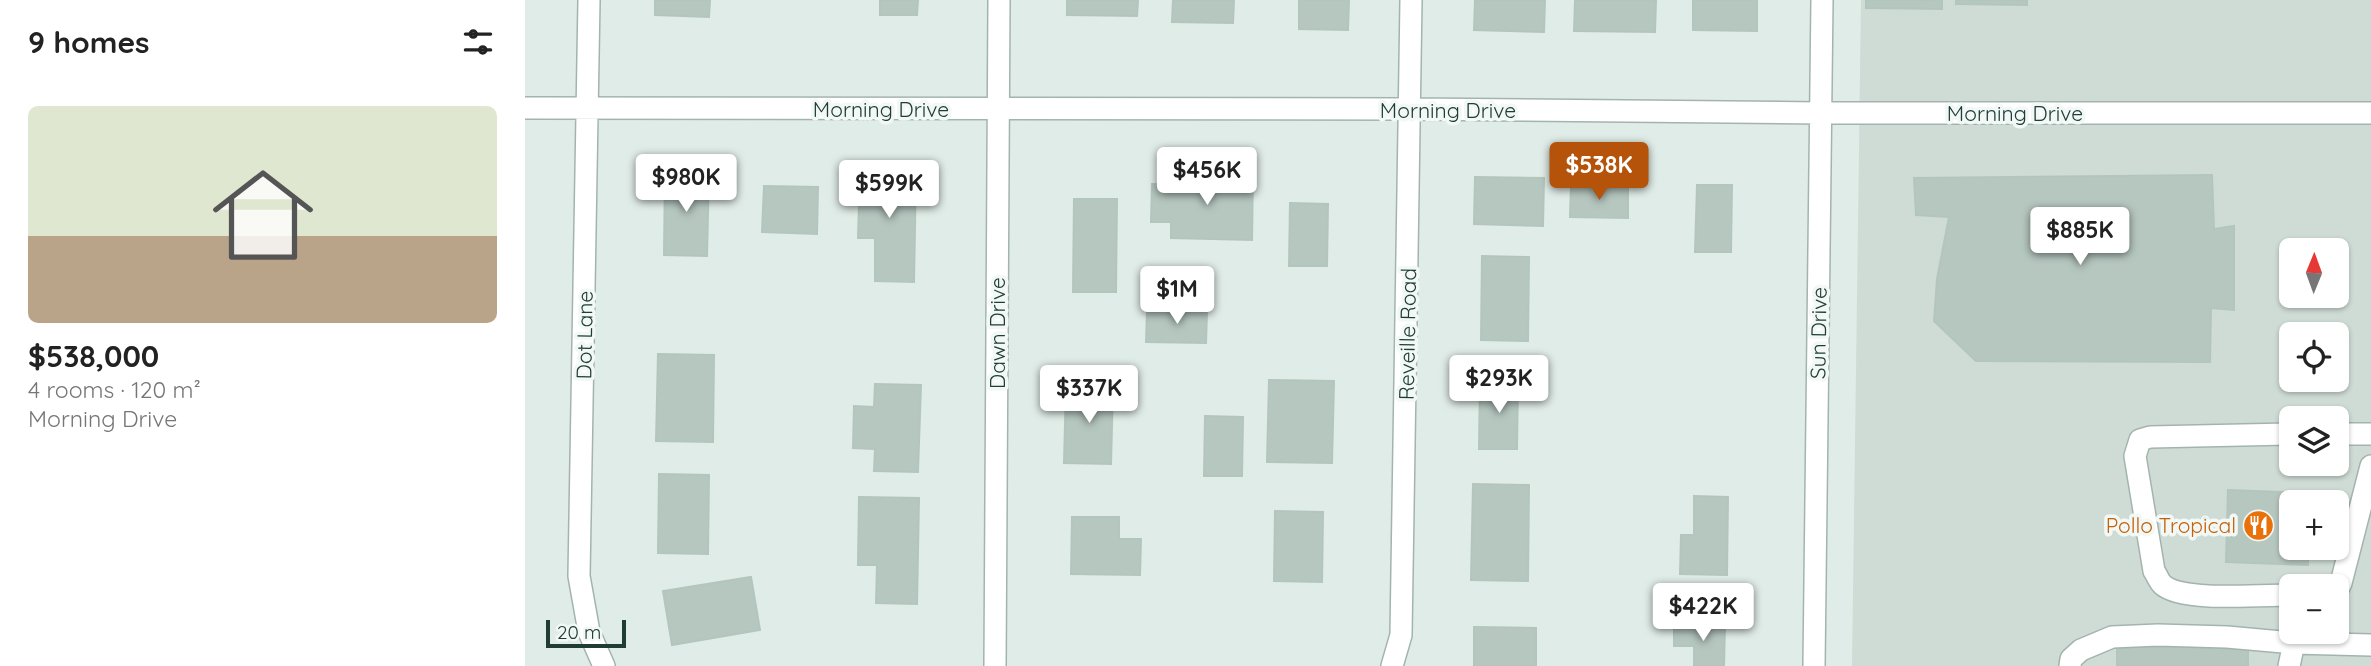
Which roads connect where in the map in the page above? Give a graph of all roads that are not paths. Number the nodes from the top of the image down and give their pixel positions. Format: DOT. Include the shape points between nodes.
graph roads {
  1 [pos="589,0"];
  2 [pos="999,0"];
  3 [pos="1411,0"];
  4 [pos="1822,0"];
  5 [pos="525,108"];
  6 [pos="588,108"];
  7 [pos="998,108"];
  8 [pos="1411,109"];
  9 [pos="1820,113"];
  10 [pos="2371,113"];
  11 [pos="2349,433"];
  12 [pos="2279,434"];
  13 [pos="2371,434"];
  14 [pos="2371,466"];
  15 [pos="2343,574"];
  16 [pos="2279,595"];
  17 [pos="2279,642"];
  18 [pos="2294,644"];
  19 [pos="2332,644"];
  20 [pos="2371,645"];
  21 [pos="604,666"];
  22 [pos="976,666"];
  23 [pos="995,666"];
  24 [pos="1003,666"];
  25 [pos="1392,666"];
  26 [pos="1814,666"];
  27 [pos="2070,666"];
  28 [pos="2290,666"];
  1 -- 6 [label="street, Dot Lane"];
  2 -- 7 [label="street, Dawn Drive"];
  3 -- 8 [label="street, Reveille Road"];
  4 -- 9 [label="street, Sun Drive"];
  5 -- 6 [label="street, Morning Drive"];
  6 -- 7 [label="street, Morning Drive"];
  6 -- 21 [label="street, Dot Lane" via="579,576 589,632"];
  7 -- 8 [label="street, Morning Drive"];
  7 -- 23 [label="street, Dawn Drive"];
  8 -- 9 [label="street, Morning Drive"];
  8 -- 25 [label="street, Reveille Road" via="1401,635"];
  9 -- 10 [label="street, Morning Drive"];
  9 -- 26 [label="street, Sun Drive"];
  11 -- 13 [label="street"];
  12 -- 16 [label="street" via="2150,437 2140,440 2135,456 2154,571 2163,585 2194,595"];
  14 -- 15 [label="street"];
  17 -- 27 [label="street" via="2112,637 2081,650"];
  18 -- 28 [label="street"];
  19 -- 20 [label="street"];
  22 -- 23 [label="street"];
  23 -- 24 [label="street"];
}
